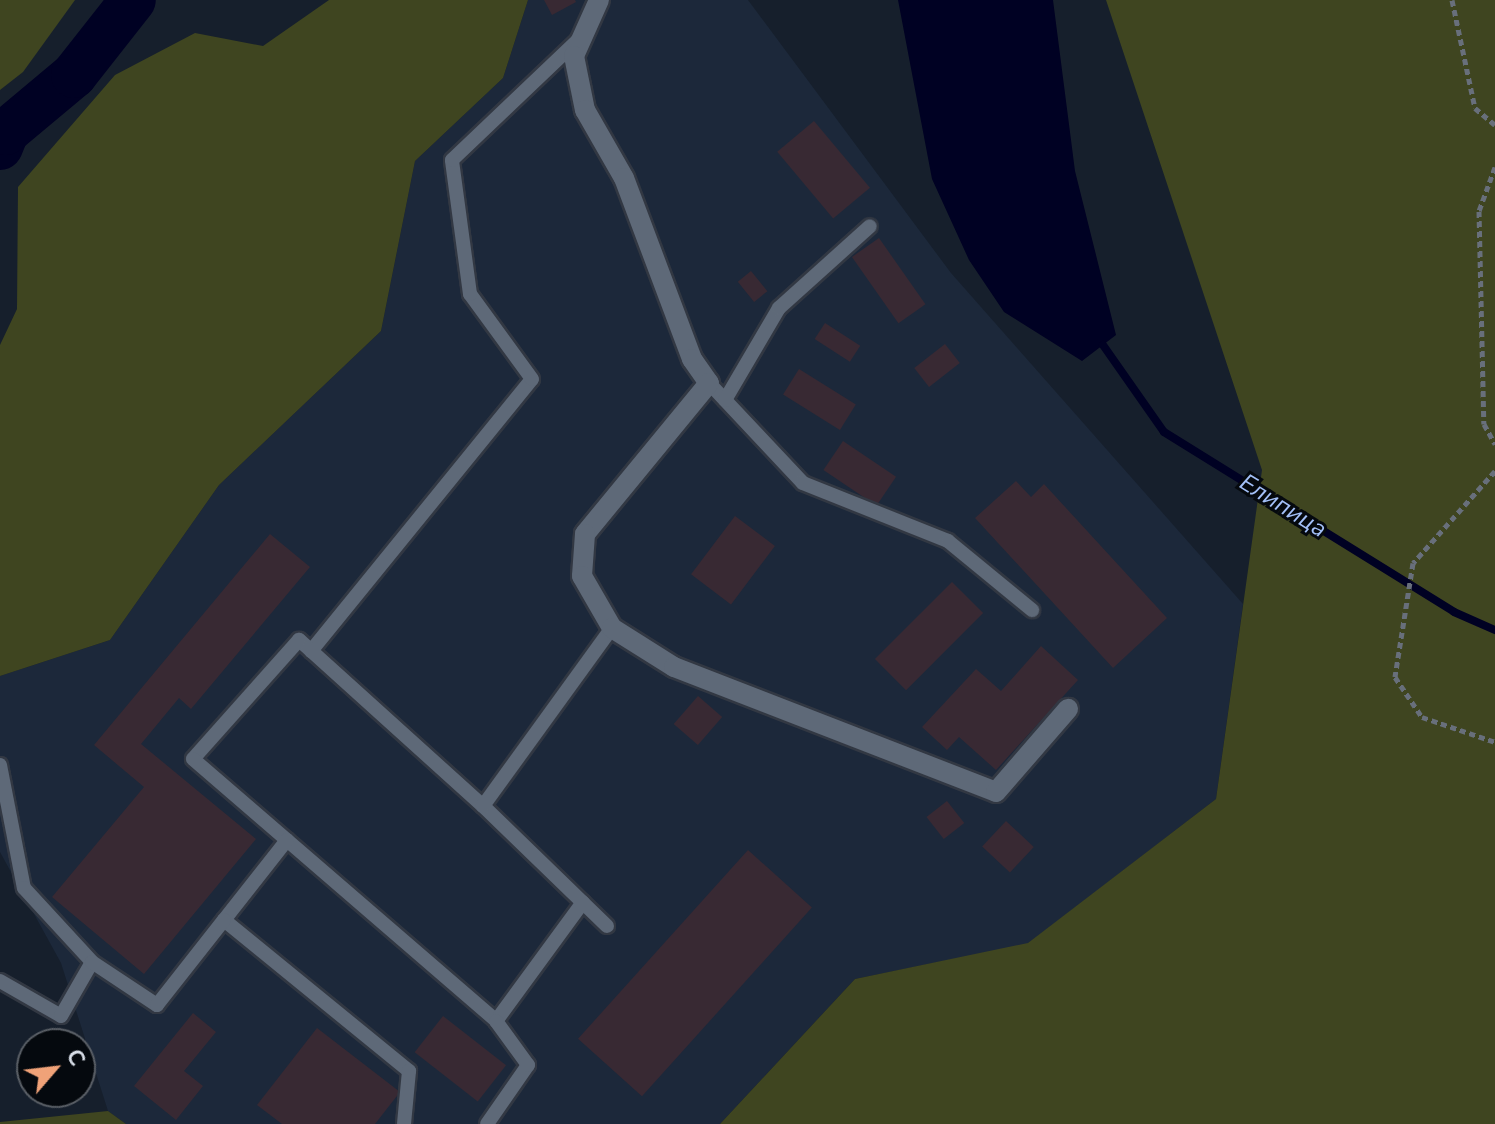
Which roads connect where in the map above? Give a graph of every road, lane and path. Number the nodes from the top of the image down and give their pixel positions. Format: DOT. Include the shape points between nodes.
graph roads {
  1 [pos="599,0"];
  2 [pos="1452,0"];
  3 [pos="581,37"];
  4 [pos="1495,125"];
  5 [pos="1495,167"];
  6 [pos="870,226"];
  7 [pos="709,383"];
  8 [pos="725,400"];
  9 [pos="1495,444"];
  10 [pos="1495,471"];
  11 [pos="1032,610"];
  12 [pos="612,628"];
  13 [pos="311,651"];
  14 [pos="1068,709"];
  15 [pos="1495,742"];
  16 [pos="0,765"];
  17 [pos="483,806"];
  18 [pos="287,840"];
  19 [pos="583,902"];
  20 [pos="224,920"];
  21 [pos="607,926"];
  22 [pos="92,962"];
  23 [pos="0,981"];
  24 [pos="496,1021"];
  25 [pos="404,1124"];
  26 [pos="487,1124"];
  1 -- 3 [label="street"];
  2 -- 4 [label="path" via="1475,108"];
  3 -- 7 [label="street" via="574,56 585,110 624,178 692,359"];
  3 -- 13 [label="lane" via="452,160 470,294 532,379"];
  5 -- 9 [label="path" via="1479,211 1484,424"];
  6 -- 8 [label="lane" via="779,308"];
  7 -- 8 [label="lane"];
  7 -- 12 [label="street" via="585,534 582,576"];
  8 -- 11 [label="lane" via="803,483 948,541"];
  10 -- 15 [label="path" via="1413,563 1395,677 1422,717"];
  12 -- 14 [label="street" via="674,667 996,792"];
  12 -- 17 [label="lane"];
  13 -- 17 [label="lane"];
  13 -- 18 [label="lane" via="299,640 193,759"];
  16 -- 22 [label="lane" via="24,888"];
  17 -- 19 [label="lane"];
  18 -- 20 [label="lane"];
  18 -- 24 [label="lane"];
  19 -- 21 [label="lane"];
  19 -- 24 [label="lane"];
  20 -- 22 [label="lane" via="157,1005"];
  20 -- 25 [label="lane" via="409,1071"];
  22 -- 23 [label="lane" via="61,1016"];
  24 -- 26 [label="lane" via="528,1065"];
}
